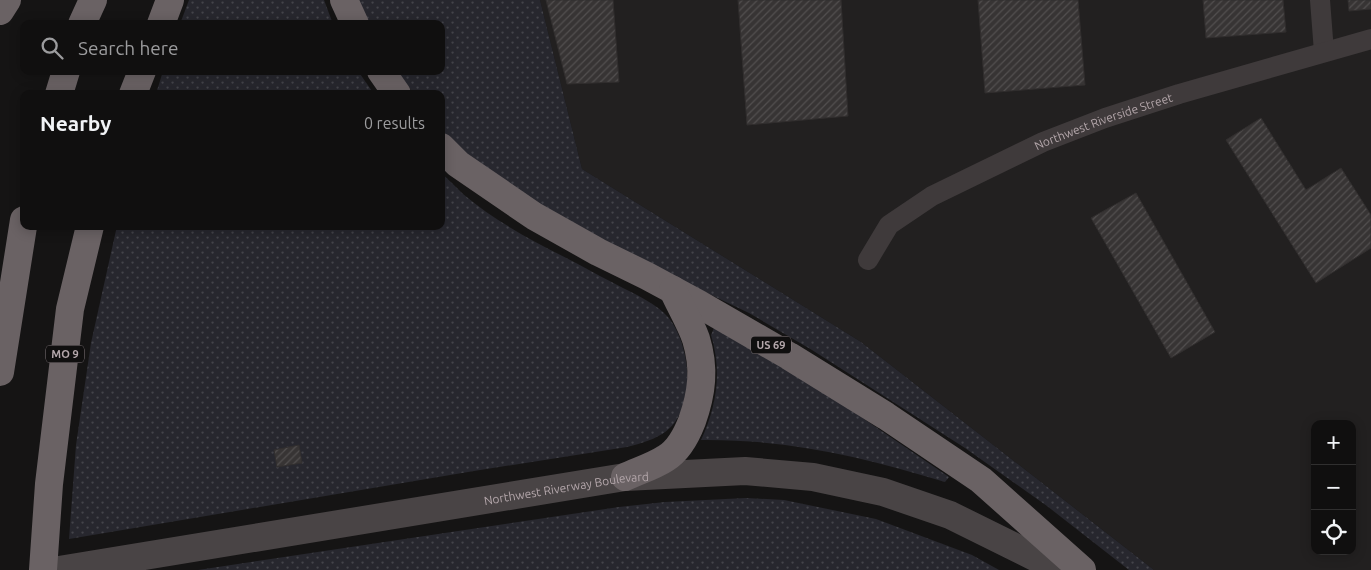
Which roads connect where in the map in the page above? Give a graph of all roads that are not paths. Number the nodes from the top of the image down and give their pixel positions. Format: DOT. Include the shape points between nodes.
graph roads {
  1 [pos="7,0"];
  2 [pos="93,0"];
  3 [pos="170,0"];
  4 [pos="344,0"];
  5 [pos="1320,0"];
  6 [pos="0,11"];
  7 [pos="84,20"];
  8 [pos="162,20"];
  9 [pos="353,20"];
  10 [pos="1371,39"];
  11 [pos="1324,52"];
  12 [pos="65,75"];
  13 [pos="140,75"];
  14 [pos="384,75"];
  15 [pos="60,90"];
  16 [pos="135,90"];
  17 [pos="394,90"];
  18 [pos="445,151"];
  19 [pos="22,230"];
  20 [pos="89,230"];
  21 [pos="868,260"];
  22 [pos="673,290"];
  23 [pos="0,372"];
  24 [pos="624,477"];
  25 [pos="43,570"];
  26 [pos="59,570"];
  27 [pos="1061,570"];
  28 [pos="1082,570"];
  1 -- 6 [label="highway"];
  2 -- 7 [label="highway"];
  3 -- 8 [label="highway"];
  4 -- 9 [label="highway"];
  5 -- 11 [label="street"];
  10 -- 11 [label="street, Northwest Riverside Street"];
  11 -- 21 [label="street, Northwest Riverside Street" via="1179,94 1043,142 932,196 889,225"];
  12 -- 15 [label="highway"];
  13 -- 16 [label="highway"];
  14 -- 17 [label="highway"];
  18 -- 22 [label="highway, US 69" via="458,164 534,216"];
  19 -- 23 [label="highway"];
  20 -- 25 [label="highway, MO 9" via="70,309 49,484"];
  22 -- 24 [label="highway" via="699,353 701,386 698,402 687,433 668,458"];
  22 -- 28 [label="highway, US 69" via="790,356 981,480"];
  24 -- 26 [label="main road, Northwest Riverway Boulevard"];
  24 -- 27 [label="main road, Northwest Riverway Boulevard" via="745,472 813,477 875,490 950,514"];
}
